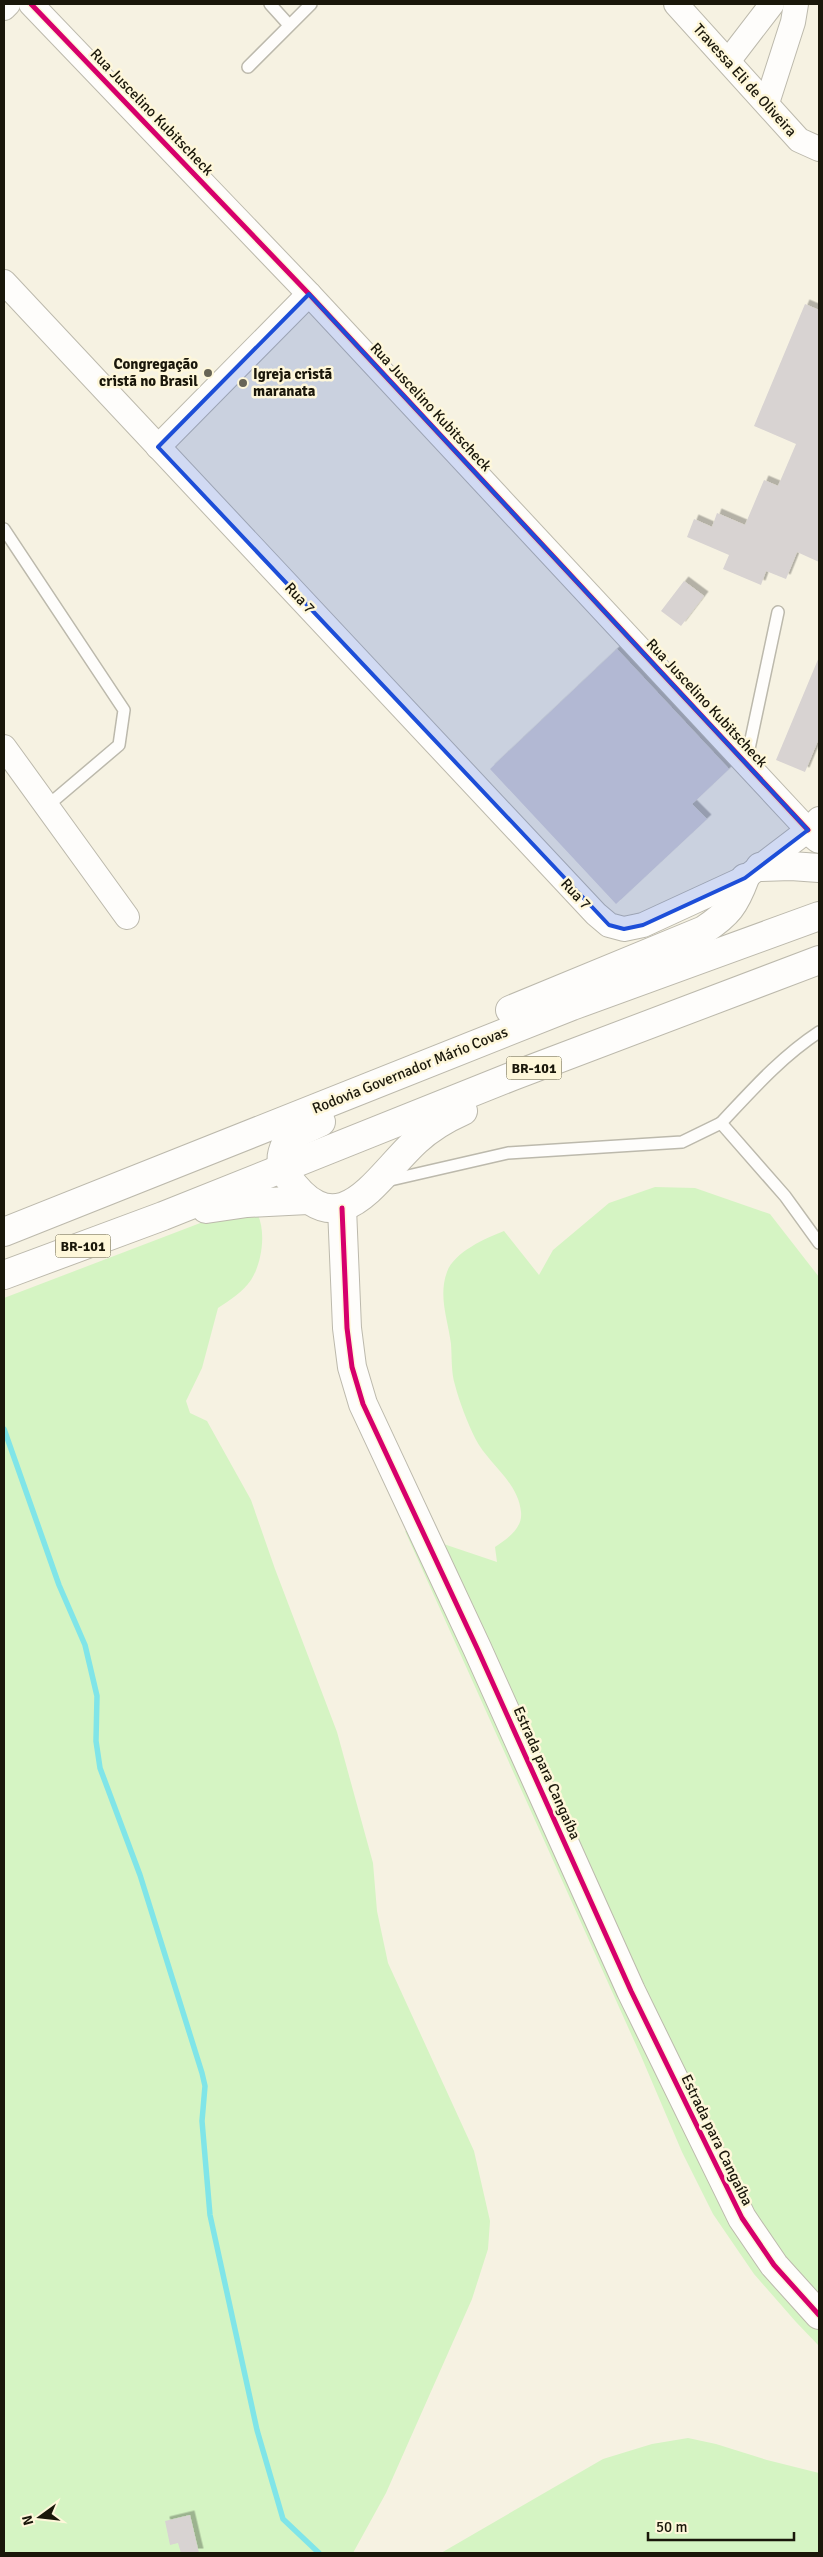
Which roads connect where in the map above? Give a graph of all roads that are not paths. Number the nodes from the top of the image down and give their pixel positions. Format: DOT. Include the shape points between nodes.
graph roads {
  1 [pos="8,4"];
  2 [pos="31,4"];
  3 [pos="270,4"];
  4 [pos="312,4"];
  5 [pos="676,4"];
  6 [pos="772,4"];
  7 [pos="796,4"];
  8 [pos="4,8"];
  9 [pos="290,25"];
  10 [pos="729,60"];
  11 [pos="248,68"];
  12 [pos="767,103"];
  13 [pos="819,149"];
  14 [pos="4,282"];
  15 [pos="309,294"];
  16 [pos="158,447"];
  17 [pos="4,529"];
  18 [pos="778,612"];
  19 [pos="4,746"];
  20 [pos="746,763"];
  21 [pos="46,807"];
  22 [pos="816,829"];
  23 [pos="819,868"];
  24 [pos="753,872"];
  25 [pos="819,916"];
  26 [pos="127,917"];
  27 [pos="819,960"];
  28 [pos="788,972"];
  29 [pos="819,1032"];
  30 [pos="482,1042"];
  31 [pos="360,1090"];
  32 [pos="720,1123"];
  33 [pos="281,1167"];
  34 [pos="377,1183"];
  35 [pos="308,1200"];
  36 [pos="342,1208"];
  37 [pos="163,1216"];
  38 [pos="4,1232"];
  39 [pos="819,1243"];
  40 [pos="4,1275"];
  41 [pos="819,2315"];
  1 -- 8 [label="street"];
  2 -- 15 [label="street, Rua Juscelino Kubitscheck"];
  3 -- 9 [label="lane"];
  4 -- 9 [label="lane"];
  5 -- 10 [label="street, Travessa Eli de Oliveira"];
  6 -- 10 [label="street"];
  7 -- 12 [label="street"];
  9 -- 11 [label="lane"];
  10 -- 12 [label="street, Travessa Eli de Oliveira"];
  12 -- 13 [label="street, Travessa Eli de Oliveira" via="799,140"];
  14 -- 16 [label="street, Rua 7"];
  15 -- 16 [label="street"];
  15 -- 20 [label="street, Rua Juscelino Kubitscheck"];
  16 -- 24 [label="street, Rua 7" via="609,925 624,928 643,925"];
  17 -- 21 [label="lane" via="124,710 119,745"];
  18 -- 20 [label="lane"];
  19 -- 21 [label="street"];
  20 -- 22 [label="street, Rua Juscelino Kubitscheck"];
  21 -- 26 [label="street"];
  22 -- 24 [label="street, Rua 7"];
  23 -- 24 [label="main road" via="791,866"];
  24 -- 31 [label="main road" via="726,914 704,930 392,1059"];
  25 -- 30 [label="main road, Rodovia Governador Mário Covas / BR-101"];
  27 -- 28 [label="main road, BR-101"];
  28 -- 33 [label="main road, BR-101"];
  28 -- 34 [label="main road" via="754,1003 441,1121 415,1141"];
  29 -- 32 [label="lane" via="763,1078"];
  30 -- 31 [label="main road, Rodovia Governador Mário Covas / BR-101"];
  30 -- 33 [label="main road" via="461,1066 289,1137 281,1156"];
  31 -- 38 [label="main road, Rodovia Governador Mário Covas / BR-101"];
  32 -- 34 [label="lane" via="682,1142 508,1152"];
  32 -- 39 [label="lane" via="785,1196"];
  33 -- 35 [label="main road"];
  33 -- 37 [label="main road"];
  34 -- 36 [label="main road" via="366,1195"];
  35 -- 36 [label="main road"];
  35 -- 37 [label="main road" via="247,1203"];
  36 -- 41 [label="main road, Estrada para Cangaíba" via="347,1328 352,1367 363,1404 631,1990 742,2218 774,2265"];
  37 -- 40 [label="main road, BR-101"];
}
